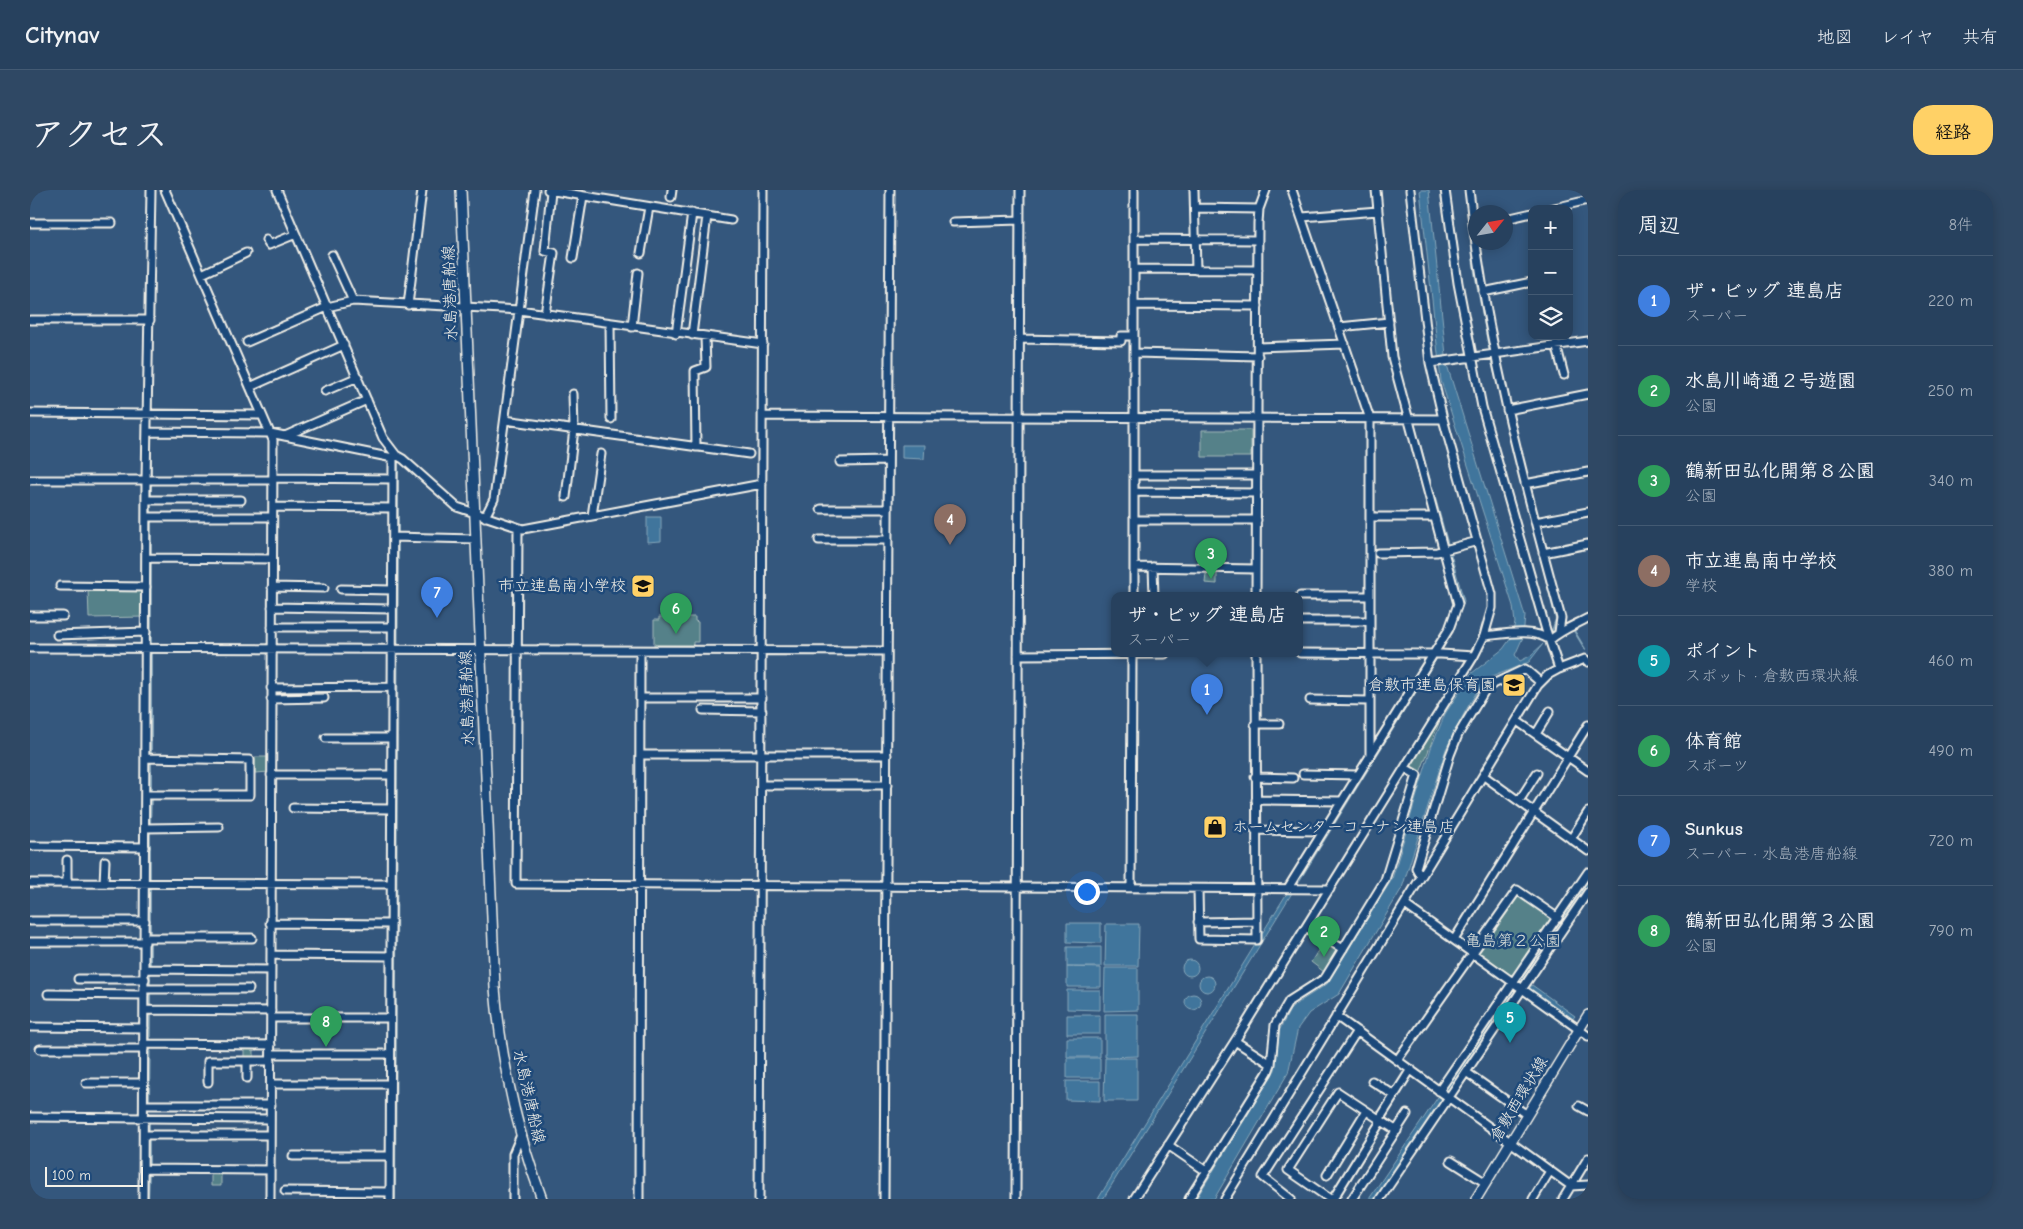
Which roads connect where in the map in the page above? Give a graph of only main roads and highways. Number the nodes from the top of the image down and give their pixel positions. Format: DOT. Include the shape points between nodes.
graph roads {
  1 [pos="461,190"];
  2 [pos="1588,1015"];
  3 [pos="542,1199"];
  4 [pos="1476,1199"];
  1 -- 3 [label="main road, 水島港唐船線" via="495,988 506,1068 521,1135"];
  2 -- 4 [label="main road, 倉敷西環状線"];
}
